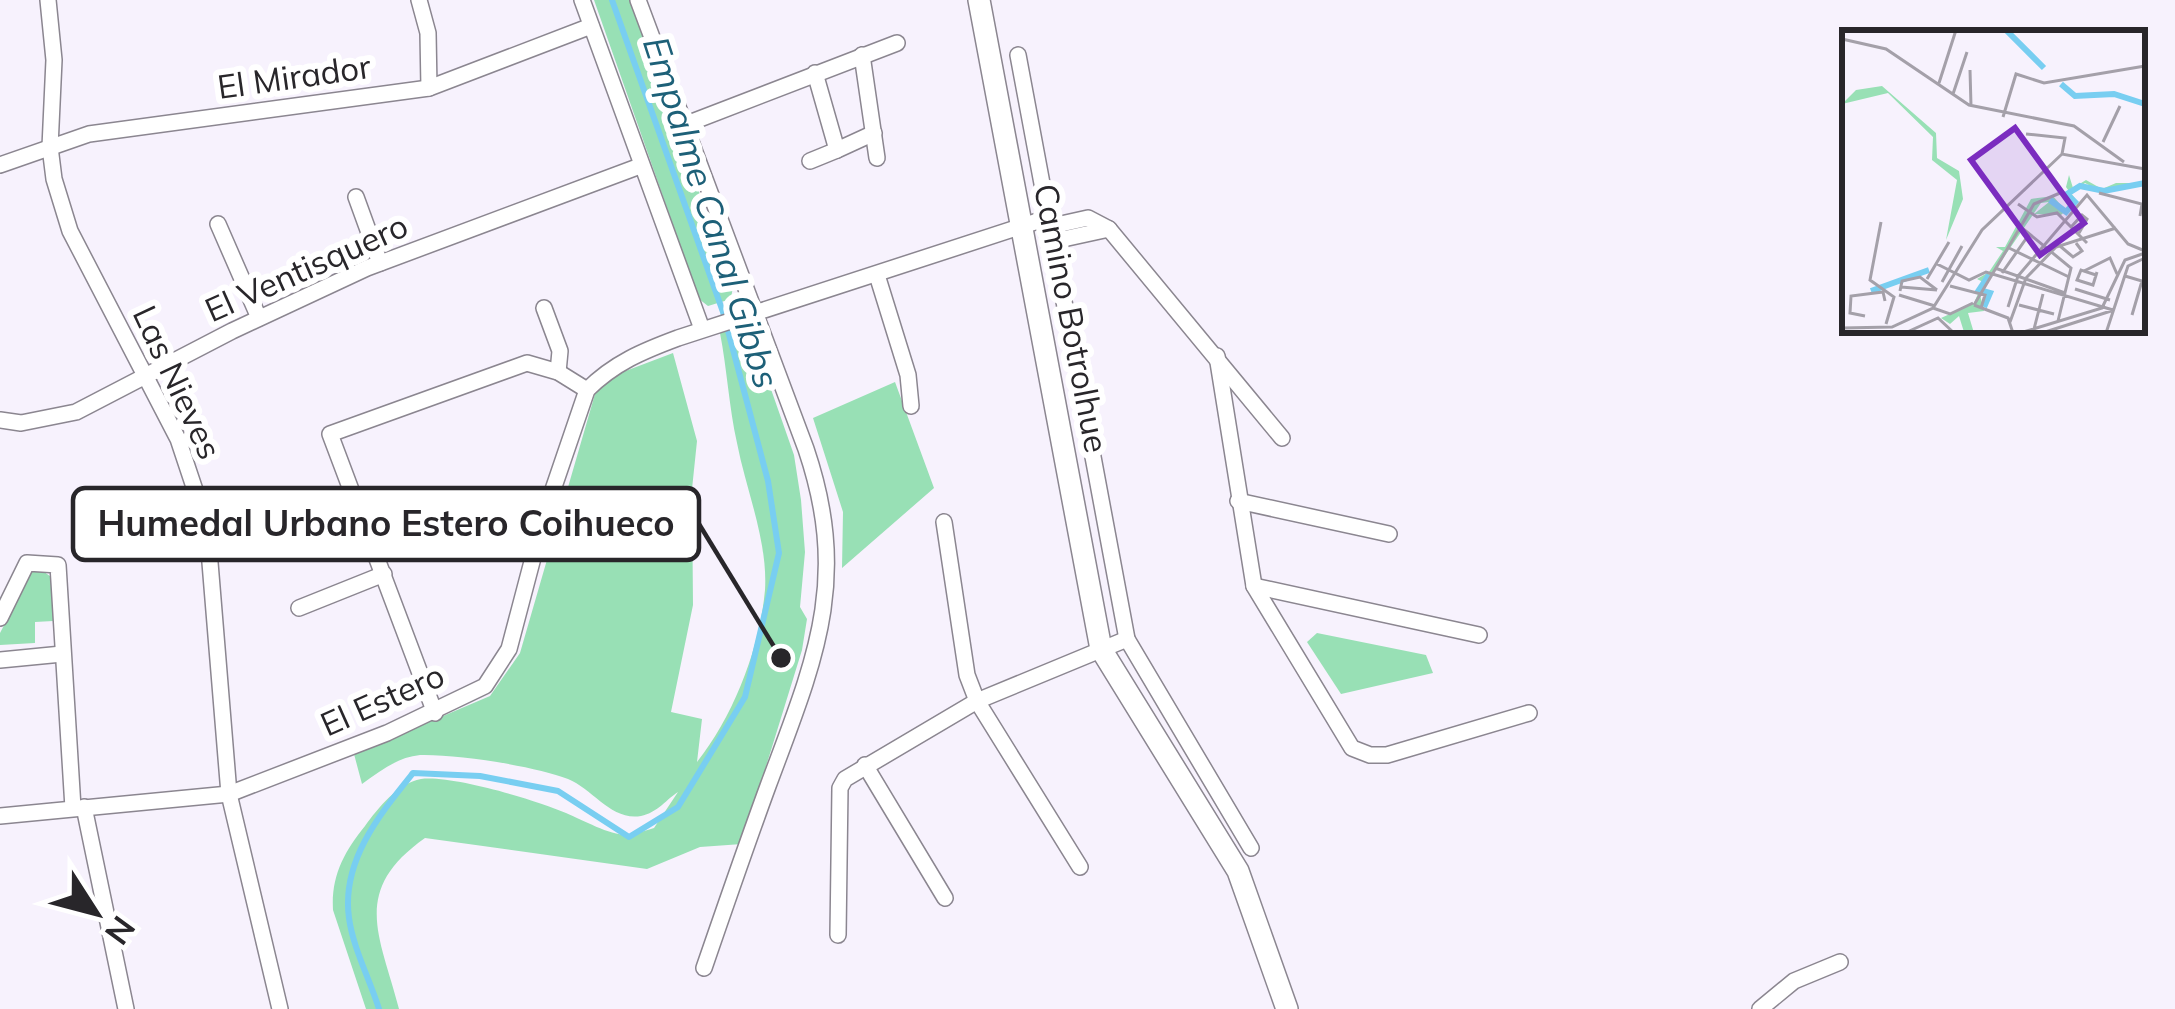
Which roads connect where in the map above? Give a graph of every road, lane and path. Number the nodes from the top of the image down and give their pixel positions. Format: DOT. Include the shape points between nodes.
graph roads {
  1 [pos="48,0"];
  2 [pos="419,0"];
  3 [pos="582,0"];
  4 [pos="638,0"];
  5 [pos="979,0"];
  6 [pos="591,26"];
  7 [pos="897,43"];
  8 [pos="862,55"];
  9 [pos="1018,56"];
  10 [pos="815,73"];
  11 [pos="429,88"];
  12 [pos="684,125"];
  13 [pos="874,134"];
  14 [pos="50,147"];
  15 [pos="837,150"];
  16 [pos="878,158"];
  17 [pos="810,161"];
  18 [pos="0,165"];
  19 [pos="640,166"];
  20 [pos="356,197"];
  21 [pos="218,224"];
  22 [pos="1021,225"];
  23 [pos="1052,228"];
  24 [pos="1109,229"];
  25 [pos="380,263"];
  26 [pos="878,275"];
  27 [pos="544,308"];
  28 [pos="750,316"];
  29 [pos="259,318"];
  30 [pos="709,327"];
  31 [pos="1217,356"];
  32 [pos="558,372"];
  33 [pos="145,379"];
  34 [pos="587,390"];
  35 [pos="911,406"];
  36 [pos="0,420"];
  37 [pos="1282,438"];
  38 [pos="1238,502"];
  39 [pos="544,516"];
  40 [pos="944,522"];
  41 [pos="444,527"];
  42 [pos="1389,535"];
  43 [pos="384,574"];
  44 [pos="1254,586"];
  45 [pos="299,608"];
  46 [pos="0,618"];
  47 [pos="1479,635"];
  48 [pos="1126,639"];
  49 [pos="1101,649"];
  50 [pos="62,654"];
  51 [pos="0,660"];
  52 [pos="977,700"];
  53 [pos="435,713"];
  54 [pos="1529,713"];
  55 [pos="865,765"];
  56 [pos="230,794"];
  57 [pos="79,807"];
  58 [pos="0,816"];
  59 [pos="1251,848"];
  60 [pos="1080,867"];
  61 [pos="945,898"];
  62 [pos="838,935"];
  63 [pos="1840,962"];
  64 [pos="704,968"];
  65 [pos="126,1009"];
  66 [pos="280,1009"];
  67 [pos="1287,1009"];
  68 [pos="1760,1009"];
  1 -- 14 [label="street, Las Nieves"];
  2 -- 11 [label="street"];
  3 -- 6 [label="street"];
  4 -- 12 [label="street"];
  5 -- 22 [label="street, Camino Botrolhue"];
  6 -- 11 [label="street, El Mirador"];
  6 -- 19 [label="street"];
  7 -- 8 [label="street"];
  8 -- 10 [label="street"];
  8 -- 13 [label="street"];
  9 -- 23 [label="street, Camino Botrolhue"];
  10 -- 12 [label="street"];
  10 -- 15 [label="street"];
  11 -- 14 [label="street, El Mirador" via="89,134"];
  12 -- 28 [label="street"];
  13 -- 15 [label="street"];
  13 -- 16 [label="street"];
  14 -- 18 [label="street, El Mirador"];
  14 -- 33 [label="street, Las Nieves" via="70,231"];
  15 -- 17 [label="street"];
  19 -- 25 [label="street, El Ventisquero"];
  19 -- 30 [label="street"];
  20 -- 25 [label="street"];
  21 -- 29 [label="street"];
  22 -- 23 [label="street"];
  22 -- 26 [label="street"];
  22 -- 49 [label="street, Camino Botrolhue"];
  23 -- 24 [label="street"];
  23 -- 24 [label="street" via="1088,218"];
  23 -- 48 [label="street, Camino Botrolhue"];
  24 -- 31 [label="street"];
  25 -- 29 [label="street, El Ventisquero"];
  26 -- 28 [label="street"];
  26 -- 35 [label="street"];
  27 -- 32 [label="street" via="560,351"];
  28 -- 30 [label="street"];
  28 -- 64 [label="street" via="814,474 828,581 812,668"];
  29 -- 33 [label="street, El Ventisquero"];
  30 -- 34 [label="street" via="627,358"];
  31 -- 37 [label="street"];
  31 -- 38 [label="street"];
  32 -- 34 [label="street"];
  32 -- 43 [label="street" via="526,363 330,434"];
  33 -- 36 [label="street, El Ventisquero" via="76,412"];
  33 -- 56 [label="street, Las Nieves" via="178,439 207,526"];
  34 -- 39 [label="street, El Estero"];
  38 -- 42 [label="street"];
  38 -- 44 [label="street"];
  39 -- 41 [label="street" via="506,502"];
  39 -- 53 [label="street, El Estero" via="499,669"];
  40 -- 52 [label="street"];
  43 -- 45 [label="street"];
  43 -- 53 [label="street"];
  44 -- 47 [label="street"];
  44 -- 54 [label="street" via="1361,753 1387,755"];
  46 -- 50 [label="street" via="27,563 58,565"];
  48 -- 49 [label="street"];
  48 -- 59 [label="street, Camino Botrolhue"];
  49 -- 52 [label="street"];
  49 -- 67 [label="street, Camino Botrolhue" via="1238,871"];
  50 -- 51 [label="street"];
  50 -- 57 [label="street"];
  52 -- 55 [label="street"];
  52 -- 60 [label="street"];
  53 -- 56 [label="street, El Estero"];
  55 -- 61 [label="street"];
  55 -- 62 [label="street" via="840,788"];
  56 -- 57 [label="street, El Estero"];
  56 -- 66 [label="street, Las Nieves"];
  57 -- 58 [label="street, El Estero"];
  57 -- 65 [label="street"];
  63 -- 68 [label="street" via="1794,981"];
}
